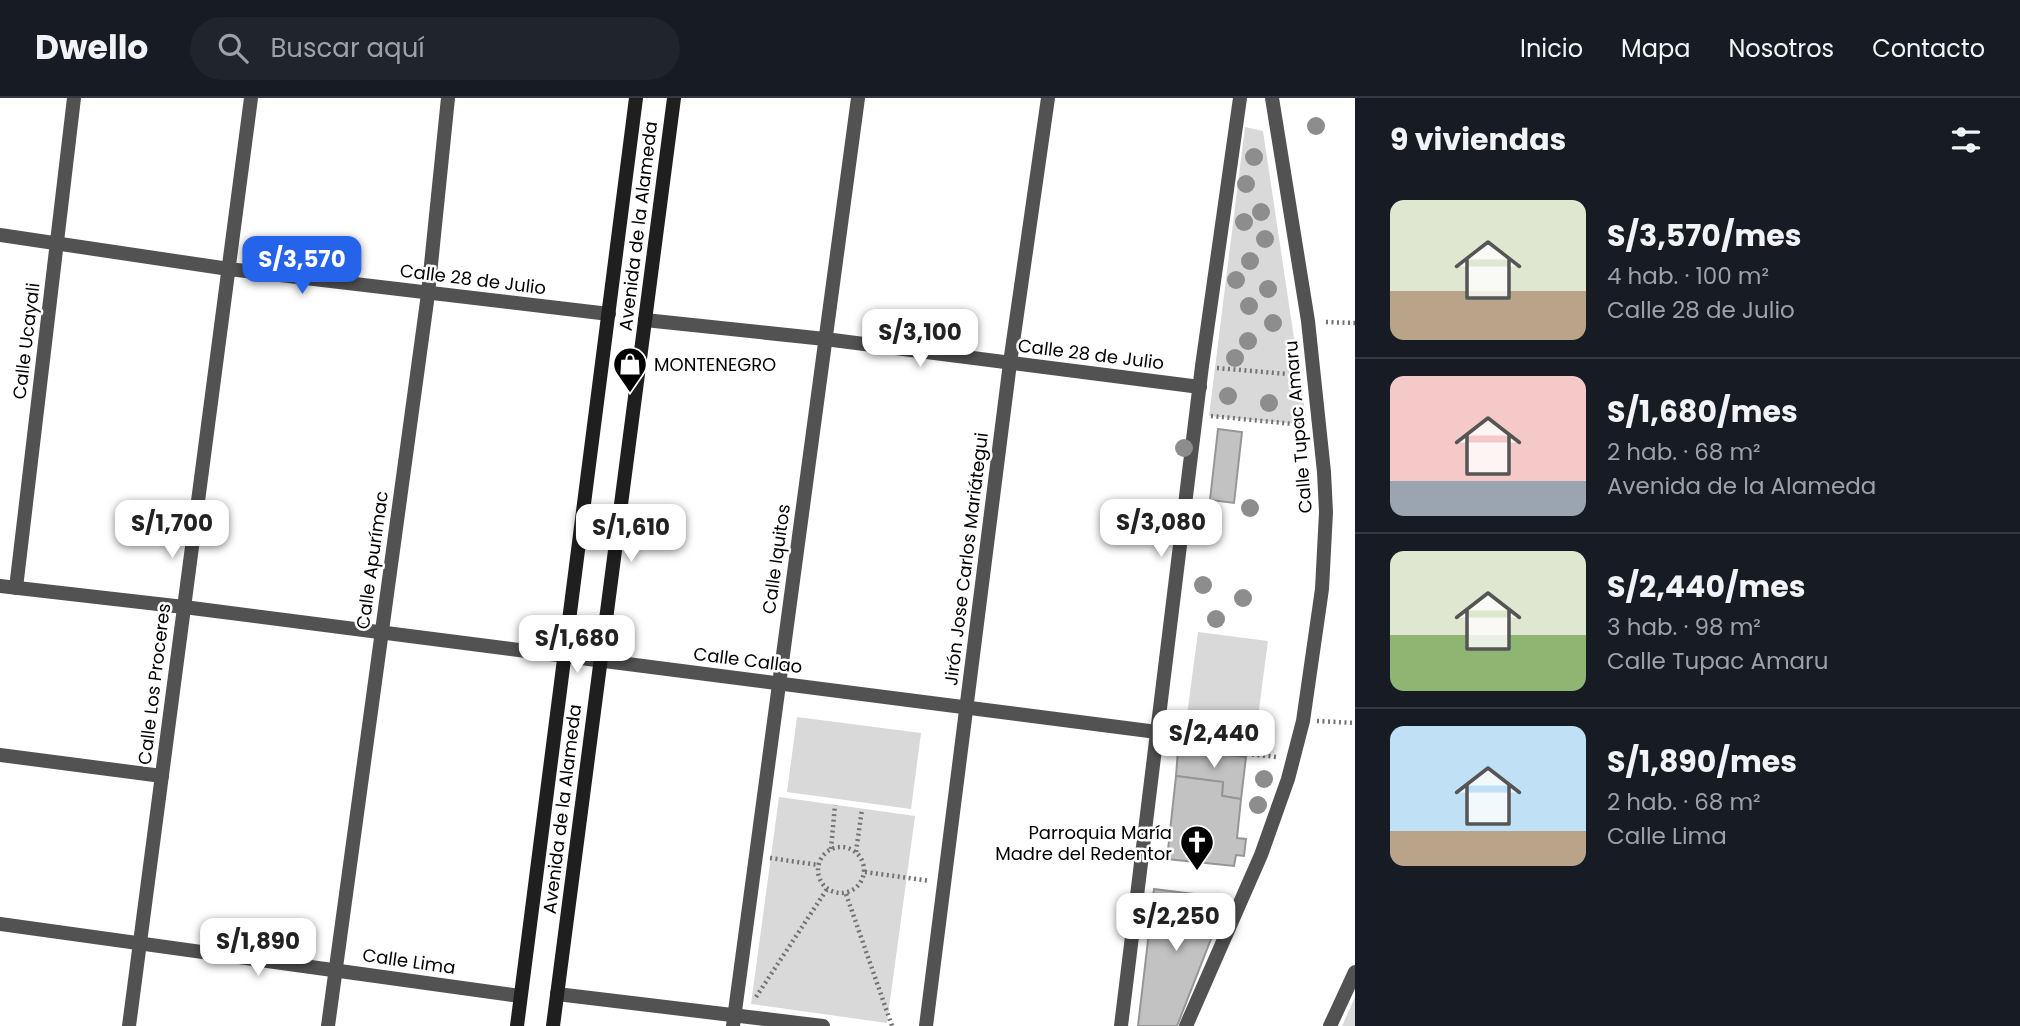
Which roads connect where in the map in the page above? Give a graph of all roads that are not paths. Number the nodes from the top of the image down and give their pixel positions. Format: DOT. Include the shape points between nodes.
graph roads {
  1 [pos="74,98"];
  2 [pos="251,98"];
  3 [pos="448,98"];
  4 [pos="636,98"];
  5 [pos="674,98"];
  6 [pos="858,98"];
  7 [pos="1048,98"];
  8 [pos="1240,98"];
  9 [pos="1272,98"];
  10 [pos="0,236"];
  11 [pos="57,243"];
  12 [pos="229,269"];
  13 [pos="428,294"];
  14 [pos="609,314"];
  15 [pos="645,320"];
  16 [pos="825,340"];
  17 [pos="1010,363"];
  18 [pos="1199,387"];
  19 [pos="0,586"];
  20 [pos="16,588"];
  21 [pos="184,607"];
  22 [pos="381,633"];
  23 [pos="565,656"];
  24 [pos="601,660"];
  25 [pos="779,683"];
  26 [pos="966,708"];
  27 [pos="1156,738"];
  28 [pos="0,755"];
  29 [pos="162,776"];
  30 [pos="0,924"];
  31 [pos="140,943"];
  32 [pos="335,971"];
  33 [pos="1355,972"];
  34 [pos="557,995"];
  35 [pos="520,996"];
  36 [pos="737,1019"];
  37 [pos="129,1026"];
  38 [pos="328,1026"];
  39 [pos="517,1026"];
  40 [pos="553,1026"];
  41 [pos="823,1026"];
  42 [pos="926,1026"];
  43 [pos="1121,1026"];
  44 [pos="1186,1026"];
  45 [pos="1330,1026"];
  1 -- 11 [label="street, Calle Ucayali"];
  2 -- 12 [label="street, Calle Los Proceres"];
  3 -- 13 [label="street, Calle Apurímac"];
  4 -- 14 [label="street, Avenida de la Alameda"];
  5 -- 15 [label="street, Avenida de la Alameda"];
  6 -- 16 [label="street, Calle Iquitos"];
  7 -- 17 [label="street, Jirón Jose Carlos Mariátegui"];
  8 -- 18 [label="street"];
  9 -- 44 [label="street, Calle Tupac Amaru" via="1314,377 1326,512 1322,589 1294,758 1261,855"];
  10 -- 11 [label="street, Calle 28 de Julio"];
  11 -- 12 [label="street, Calle 28 de Julio"];
  11 -- 20 [label="street, Calle Ucayali"];
  12 -- 13 [label="street, Calle 28 de Julio"];
  12 -- 21 [label="street, Calle Los Proceres"];
  13 -- 14 [label="street, Calle 28 de Julio"];
  13 -- 22 [label="street, Calle Apurímac"];
  14 -- 23 [label="street, Avenida de la Alameda"];
  15 -- 16 [label="street, Calle 28 de Julio"];
  15 -- 24 [label="street, Avenida de la Alameda"];
  16 -- 17 [label="street, Calle 28 de Julio"];
  16 -- 25 [label="street, Calle Iquitos"];
  17 -- 18 [label="street, Calle 28 de Julio"];
  17 -- 26 [label="street, Jirón Jose Carlos Mariátegui"];
  18 -- 27 [label="street"];
  19 -- 20 [label="street, Calle Callao"];
  20 -- 21 [label="street, Calle Callao"];
  21 -- 22 [label="street, Calle Callao"];
  21 -- 29 [label="street, Calle Los Proceres"];
  22 -- 23 [label="street, Calle Callao"];
  22 -- 32 [label="street, Calle Apurímac"];
  23 -- 24 [label="street, Calle Callao"];
  23 -- 35 [label="street, Avenida de la Alameda"];
  24 -- 25 [label="street, Calle Callao"];
  24 -- 34 [label="street, Avenida de la Alameda"];
  25 -- 26 [label="street, Calle Callao"];
  25 -- 36 [label="street, Calle Iquitos"];
  26 -- 27 [label="street, Calle Callao"];
  26 -- 42 [label="street, Jirón Jose Carlos Mariátegui"];
  27 -- 43 [label="street"];
  28 -- 29 [label="street"];
  29 -- 31 [label="street, Calle Los Proceres"];
  30 -- 31 [label="street, Calle Lima"];
  31 -- 32 [label="street, Calle Lima"];
  31 -- 37 [label="street, Calle Los Proceres"];
  32 -- 35 [label="street, Calle Lima"];
  32 -- 38 [label="street, Calle Apurímac"];
  33 -- 45 [label="street"];
  34 -- 36 [label="street"];
  34 -- 40 [label="street, Avenida de la Alameda"];
  35 -- 39 [label="street, Avenida de la Alameda"];
  36 -- 41 [label="street"];
}
